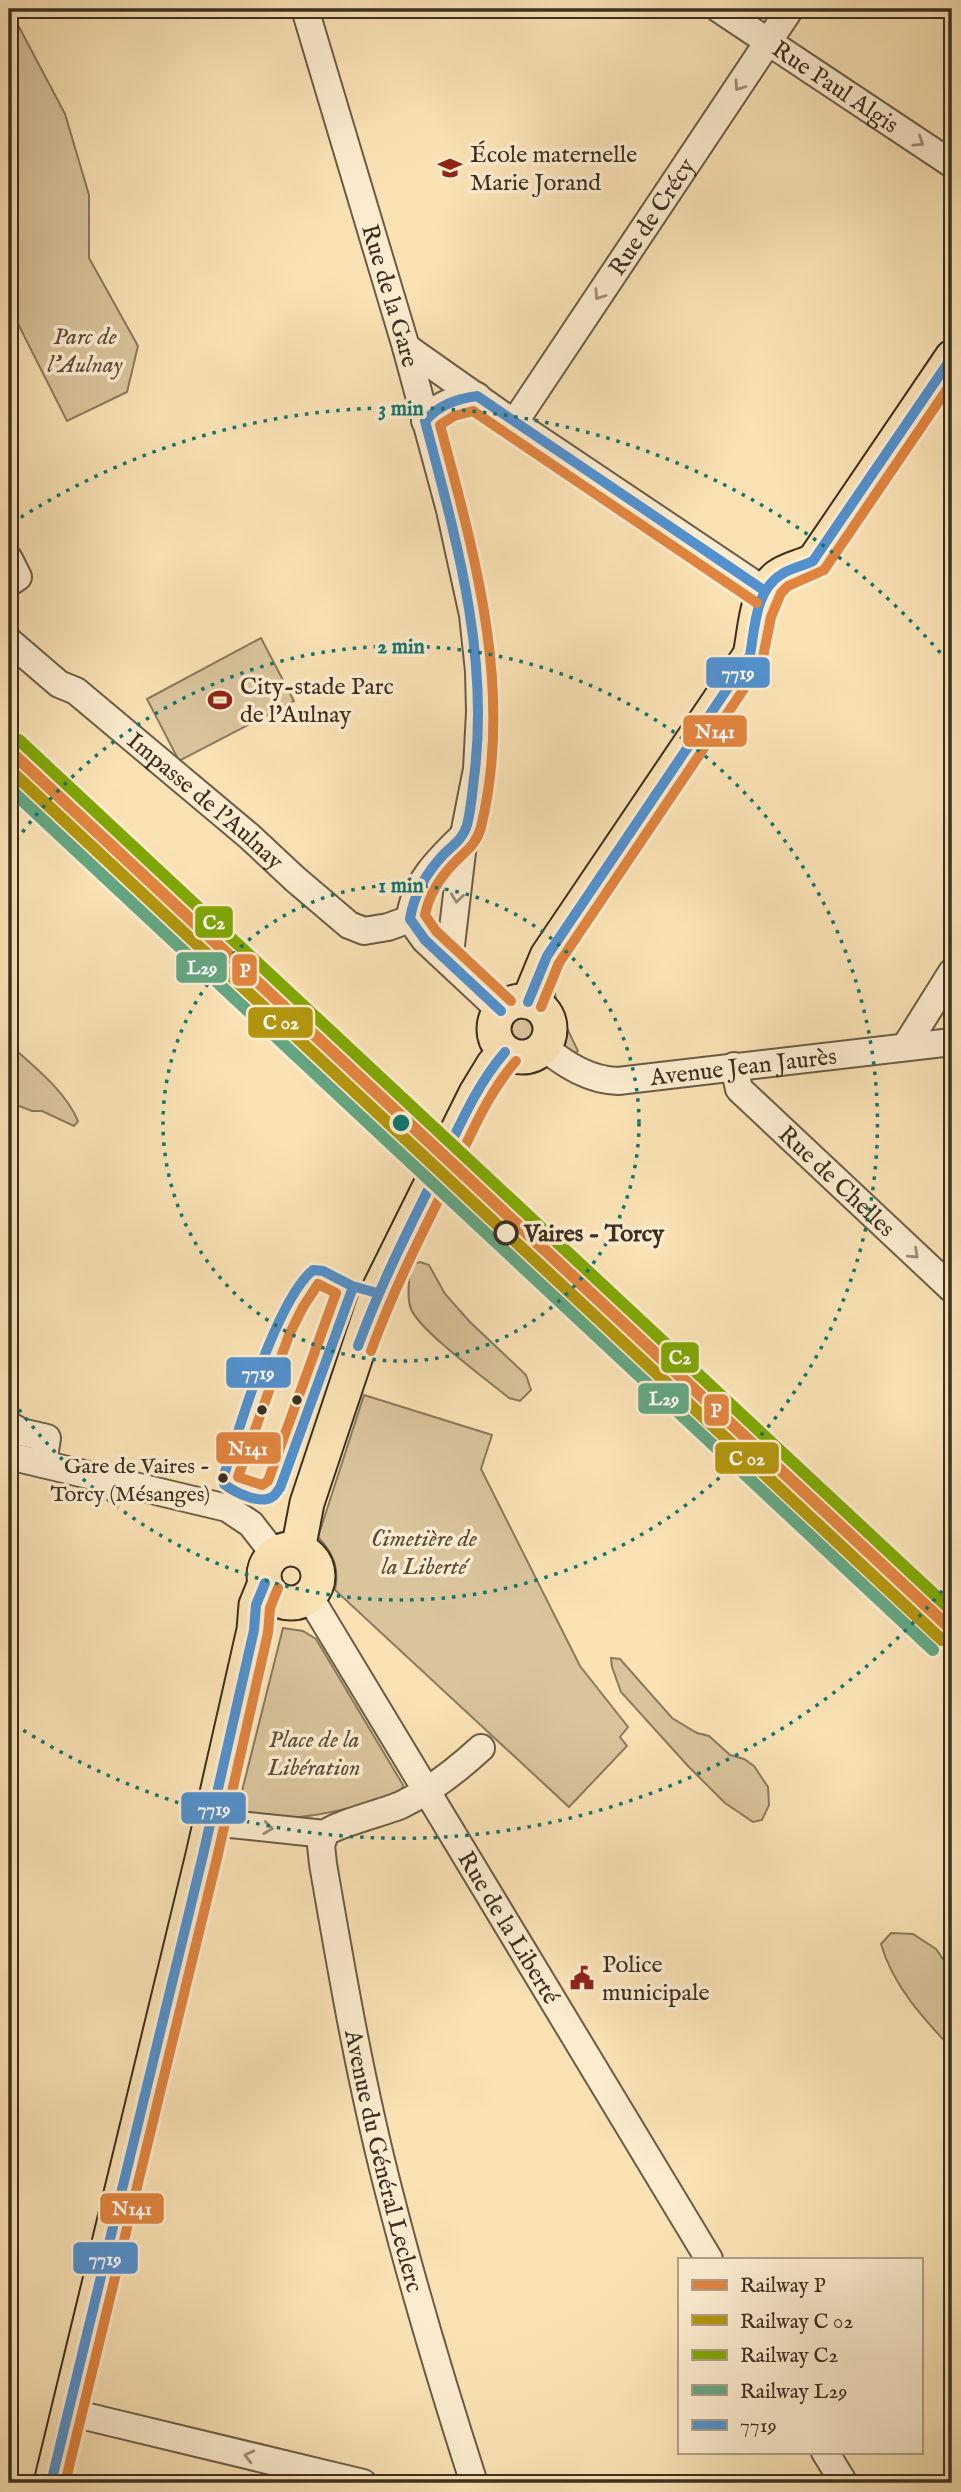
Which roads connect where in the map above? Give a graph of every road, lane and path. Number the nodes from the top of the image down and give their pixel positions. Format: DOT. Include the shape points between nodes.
graph roads {
  1 [pos="304,9"];
  2 [pos="719,9"];
  3 [pos="790,9"];
  4 [pos="768,41"];
  5 [pos="952,164"];
  6 [pos="406,346"];
  7 [pos="952,357"];
  8 [pos="477,397"];
  9 [pos="425,421"];
  10 [pos="514,423"];
  11 [pos="9,559"];
  12 [pos="9,583"];
  13 [pos="765,591"];
  14 [pos="9,641"];
  15 [pos="464,835"];
  16 [pos="410,919"];
  17 [pos="449,962"];
  18 [pos="952,972"];
  19 [pos="514,1007"];
  20 [pos="952,1042"];
  21 [pos="543,1047"];
  22 [pos="905,1047"];
  23 [pos="505,1052"];
  24 [pos="733,1066"];
  25 [pos="952,1289"];
  26 [pos="9,1425"];
  27 [pos="45,1451"];
  28 [pos="9,1456"];
  29 [pos="286,1577"];
  30 [pos="481,1748"];
  31 [pos="425,1791"];
  32 [pos="211,1822"];
  33 [pos="325,1834"];
  34 [pos="708,2258"];
  35 [pos="68,2412"];
  36 [pos="826,2454"];
  37 [pos="51,2483"];
  38 [pos="363,2483"];
  39 [pos="474,2483"];
  40 [pos="844,2483"];
  1 -- 6 [label="street, Rue de la Gare"];
  2 -- 4 [label="street, Rue Paul Algis"];
  3 -- 4 [label="street, Rue de Crécy"];
  4 -- 5 [label="street, Rue Paul Algis, one-way"];
  4 -- 10 [label="street, Rue de Crécy, one-way"];
  6 -- 8 [label="street"];
  6 -- 9 [label="street, Rue de la Gare"];
  7 -- 13 [label="main road" via="817,556 777,577"];
  8 -- 9 [label="street" via="445,404"];
  8 -- 10 [label="street"];
  9 -- 15 [label="street, Rue de la Gare" via="467,581 479,671 477,769"];
  10 -- 13 [label="street"];
  11 -- 12 [label="street" via="18,577"];
  13 -- 19 [label="main road" via="750,655"];
  14 -- 16 [label="street, Impasse de l'Aulnay" via="59,684 76,691 349,925 364,931"];
  15 -- 16 [label="street" via="418,889"];
  15 -- 17 [label="street, Rue de la Gare, one-way"];
  16 -- 17 [label="street"];
  17 -- 19 [label="street"];
  18 -- 22 [label="street"];
  19 -- 21 [label="main road" via="542,1011 549,1035"];
  19 -- 23 [label="main road" via="494,1025 497,1043"];
  20 -- 22 [label="street, Avenue Jean Jaurès"];
  21 -- 23 [label="main road" via="525,1057"];
  21 -- 24 [label="street, Avenue Jean Jaurès" via="565,1064 601,1080"];
  22 -- 24 [label="street, Avenue Jean Jaurès"];
  23 -- 29 [label="main road" via="470,1106 377,1293"];
  24 -- 25 [label="street, Rue de Chelles, one-way" via="739,1089"];
  26 -- 27 [label="street"];
  27 -- 28 [label="street"];
  27 -- 29 [label="street, Rue de la Liberté" via="227,1508 251,1524"];
  29 -- 31 [label="street, Rue de la Liberté"];
  29 -- 32 [label="main road" via="254,1630"];
  30 -- 31 [label="street"];
  31 -- 33 [label="street"];
  31 -- 34 [label="street, Rue de la Liberté"];
  32 -- 33 [label="street, one-way"];
  32 -- 35 [label="main road"];
  33 -- 39 [label="street, Avenue du Général Leclerc" via="321,1845 328,1891 377,2141 425,2325"];
  35 -- 37 [label="main road"];
  38 -- 35 [label="street, one-way"];
  36 -- 40 [label="street"];
}
